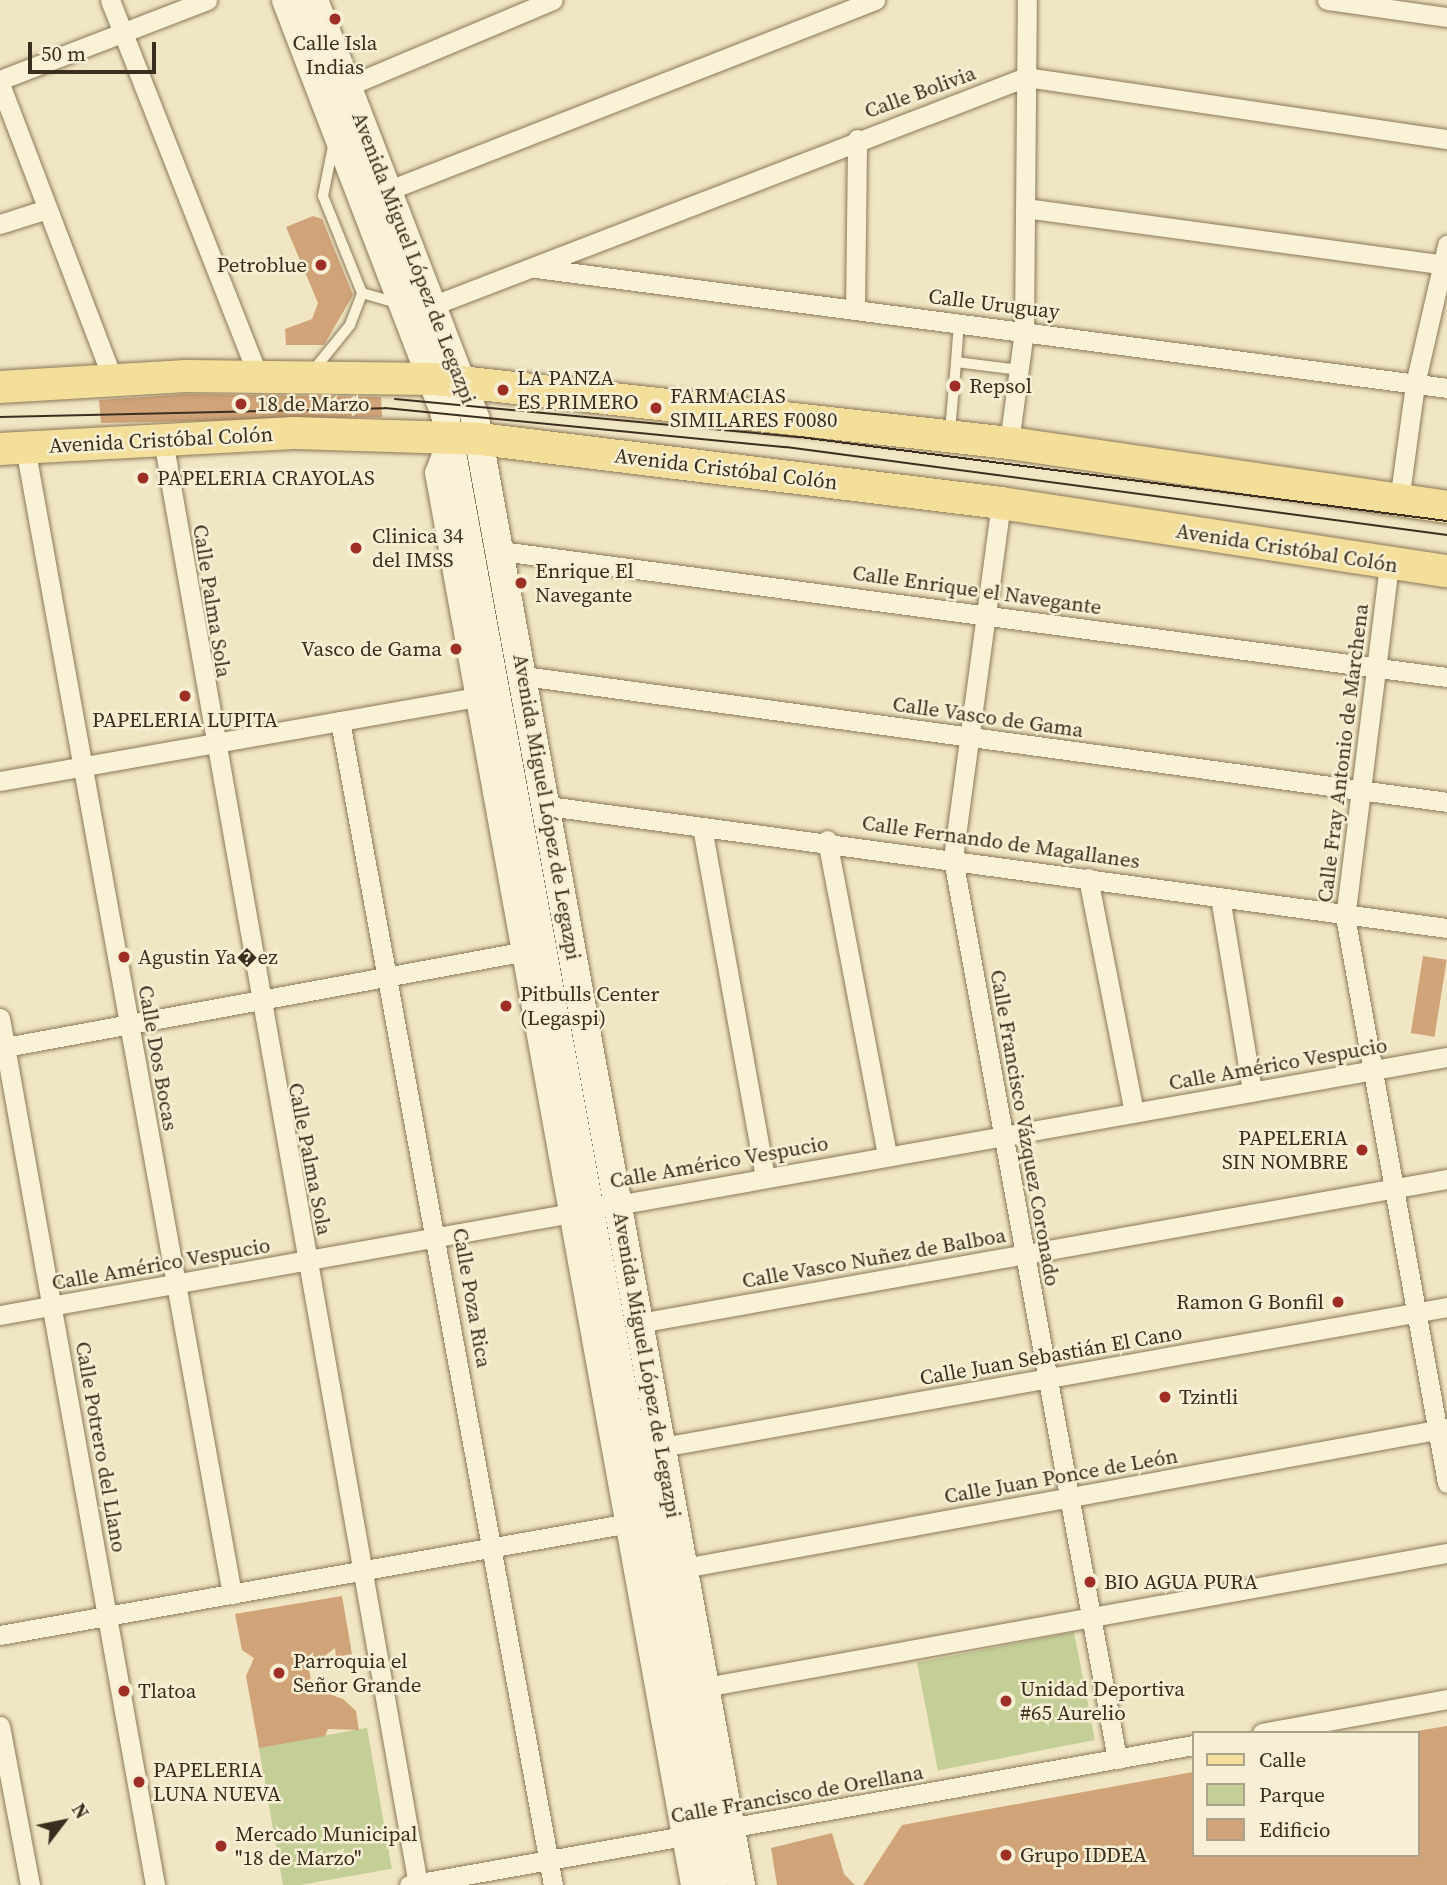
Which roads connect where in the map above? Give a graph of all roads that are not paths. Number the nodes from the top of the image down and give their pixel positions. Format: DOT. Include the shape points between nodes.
graph roads {
  1 [pos="110,0"];
  2 [pos="207,0"];
  3 [pos="286,0"];
  4 [pos="314,0"];
  5 [pos="553,0"];
  6 [pos="875,0"];
  7 [pos="1027,0"];
  8 [pos="1327,0"];
  9 [pos="1447,18"];
  10 [pos="122,33"];
  11 [pos="1027,77"];
  12 [pos="0,82"];
  13 [pos="348,86"];
  14 [pos="337,130"];
  15 [pos="858,139"];
  16 [pos="1447,139"];
  17 [pos="389,190"];
  18 [pos="1025,208"];
  19 [pos="47,209"];
  20 [pos="0,224"];
  21 [pos="1447,245"];
  22 [pos="1443,264"];
  23 [pos="535,268"];
  24 [pos="362,293"];
  25 [pos="434,305"];
  26 [pos="406,306"];
  27 [pos="855,310"];
  28 [pos="959,322"];
  29 [pos="1024,330"];
  30 [pos="956,362"];
  31 [pos="1019,370"];
  32 [pos="258,375"];
  33 [pos="308,376"];
  34 [pos="449,381"];
  35 [pos="114,383"];
  36 [pos="1415,384"];
  37 [pos="0,387"];
  38 [pos="1447,388"];
  39 [pos="448,436"];
  40 [pos="950,436"];
  41 [pos="480,439"];
  42 [pos="163,440"];
  43 [pos="1009,443"];
  44 [pos="13,448"];
  45 [pos="1399,501"];
  46 [pos="1001,503"];
  47 [pos="1447,506"];
  48 [pos="501,551"];
  49 [pos="1389,565"];
  50 [pos="1447,571"];
  51 [pos="986,613"];
  52 [pos="1379,668"];
  53 [pos="524,676"];
  54 [pos="1447,677"];
  55 [pos="474,696"];
  56 [pos="340,721"];
  57 [pos="970,738"];
  58 [pos="213,742"];
  59 [pos="83,766"];
  60 [pos="0,781"];
  61 [pos="1362,791"];
  62 [pos="1447,802"];
  63 [pos="548,806"];
  64 [pos="702,827"];
  65 [pos="827,840"];
  66 [pos="953,859"];
  67 [pos="1088,878"];
  68 [pos="1220,897"];
  69 [pos="1345,916"];
  70 [pos="1447,928"];
  71 [pos="521,952"];
  72 [pos="388,975"];
  73 [pos="257,1000"];
  74 [pos="0,1018"];
  75 [pos="128,1023"];
  76 [pos="3,1048"];
  77 [pos="1447,1057"];
  78 [pos="1371,1071"];
  79 [pos="1252,1091"];
  80 [pos="1134,1112"];
  81 [pos="1003,1135"];
  82 [pos="887,1155"];
  83 [pos="765,1177"];
  84 [pos="1447,1179"];
  85 [pos="1393,1189"];
  86 [pos="593,1208"];
  87 [pos="438,1235"];
  88 [pos="1025,1254"];
  89 [pos="306,1261"];
  90 [pos="176,1285"];
  91 [pos="53,1306"];
  92 [pos="1447,1307"];
  93 [pos="1416,1312"];
  94 [pos="0,1315"];
  95 [pos="639,1323"];
  96 [pos="1048,1378"];
  97 [pos="1442,1429"];
  98 [pos="662,1447"];
  99 [pos="1447,1483"];
  100 [pos="1069,1497"];
  101 [pos="624,1524"];
  102 [pos="493,1548"];
  103 [pos="1447,1553"];
  104 [pos="684,1568"];
  105 [pos="362,1571"];
  106 [pos="232,1594"];
  107 [pos="108,1616"];
  108 [pos="1091,1617"];
  109 [pos="0,1635"];
  110 [pos="705,1687"];
  111 [pos="1447,1699"];
  112 [pos="0,1726"];
  113 [pos="1273,1731"];
  114 [pos="1192,1745"];
  115 [pos="1117,1759"];
  116 [pos="4,1768"];
  117 [pos="705,1833"];
  118 [pos="549,1861"];
  119 [pos="415,1884"];
  120 [pos="30,1885"];
  121 [pos="155,1885"];
  122 [pos="553,1885"];
  123 [pos="690,1885"];
  124 [pos="713,1885"];
  125 [pos="741,1885"];
  1 -- 10 [label="street"];
  2 -- 10 [label="street"];
  3 -- 14 [label="main road, Avenida Miguel López de Legazpi"];
  4 -- 13 [label="main road, Avenida Miguel López de Legazpi"];
  5 -- 13 [label="street"];
  6 -- 17 [label="street"];
  7 -- 11 [label="street"];
  8 -- 9 [label="street"];
  10 -- 12 [label="street"];
  10 -- 32 [label="street"];
  11 -- 15 [label="street, Calle Bolivia"];
  11 -- 16 [label="street, Calle Bolivia"];
  11 -- 18 [label="street"];
  12 -- 19 [label="street"];
  13 -- 17 [label="main road, Avenida Miguel López de Legazpi"];
  14 -- 24 [label="lane" via="321,189"];
  14 -- 26 [label="main road, Avenida Miguel López de Legazpi"];
  15 -- 23 [label="street, Calle Bolivia"];
  15 -- 27 [label="street"];
  17 -- 25 [label="main road, Avenida Miguel López de Legazpi"];
  18 -- 22 [label="street"];
  18 -- 29 [label="street"];
  19 -- 20 [label="street"];
  19 -- 35 [label="street"];
  21 -- 22 [label="street"];
  22 -- 36 [label="street"];
  23 -- 25 [label="street, Calle Bolivia"];
  23 -- 27 [label="street, Calle Uruguay"];
  24 -- 26 [label="lane"];
  24 -- 33 [label="lane" via="349,325"];
  25 -- 34 [label="main road, Avenida Miguel López de Legazpi"];
  26 -- 34 [label="main road, Avenida Miguel López de Legazpi"];
  27 -- 28 [label="street, Calle Uruguay"];
  28 -- 29 [label="street, Calle Uruguay"];
  28 -- 30 [label="lane"];
  29 -- 31 [label="street"];
  29 -- 36 [label="street, Calle Uruguay"];
  30 -- 31 [label="lane"];
  30 -- 40 [label="lane"];
  31 -- 43 [label="street"];
  32 -- 33 [label="main road"];
  32 -- 35 [label="main road"];
  33 -- 34 [label="main road"];
  34 -- 39 [label="main road, Avenida Miguel López de Legazpi"];
  34 -- 40 [label="main road"];
  34 -- 41 [label="main road, Avenida Miguel López de Legazpi"];
  35 -- 37 [label="main road"];
  36 -- 38 [label="street, Calle Uruguay"];
  36 -- 45 [label="street"];
  39 -- 41 [label="main road, Avenida Cristóbal Colón"];
  39 -- 42 [label="main road, Avenida Cristóbal Colón" via="294,433"];
  39 -- 55 [label="street, Avenida Miguel López de Legazpi" via="434,472"];
  39 -- 86 [label="main road, Avenida Miguel López de Legazpi"];
  40 -- 43 [label="main road"];
  41 -- 46 [label="main road, Avenida Cristóbal Colón"];
  41 -- 48 [label="main road, Avenida Miguel López de Legazpi"];
  42 -- 44 [label="main road, Avenida Cristóbal Colón"];
  42 -- 58 [label="street, Calle Palma Sola"];
  43 -- 45 [label="main road"];
  44 -- 59 [label="street, Calle Dos Bocas"];
  45 -- 47 [label="main road"];
  46 -- 49 [label="main road, Avenida Cristóbal Colón"];
  46 -- 51 [label="street, Calle Francisco Vázquez Coronado"];
  48 -- 51 [label="street, Calle Enrique el Navegante"];
  48 -- 53 [label="main road, Avenida Miguel López de Legazpi"];
  49 -- 50 [label="main road, Avenida Cristóbal Colón"];
  49 -- 52 [label="street, Calle Fray Antonio de Marchena"];
  51 -- 52 [label="street, Calle Enrique el Navegante"];
  51 -- 57 [label="street, Calle Francisco Vázquez Coronado"];
  52 -- 54 [label="street, Calle Enrique el Navegante"];
  52 -- 61 [label="street, Calle Fray Antonio de Marchena"];
  53 -- 57 [label="street, Calle Vasco de Gama"];
  53 -- 63 [label="main road, Avenida Miguel López de Legazpi"];
  55 -- 56 [label="street"];
  55 -- 71 [label="street, Avenida Miguel López de Legazpi"];
  56 -- 58 [label="street"];
  56 -- 72 [label="street, Calle Poza Rica"];
  57 -- 61 [label="street, Calle Vasco de Gama"];
  57 -- 66 [label="street, Calle Francisco Vázquez Coronado"];
  58 -- 59 [label="street"];
  58 -- 73 [label="street, Calle Palma Sola"];
  59 -- 60 [label="street"];
  59 -- 75 [label="street, Calle Dos Bocas"];
  61 -- 62 [label="street, Calle Vasco de Gama"];
  61 -- 69 [label="street, Calle Fray Antonio de Marchena"];
  63 -- 64 [label="street, Calle Fernando de Magallanes"];
  63 -- 86 [label="main road, Avenida Miguel López de Legazpi"];
  64 -- 65 [label="street, Calle Fernando de Magallanes"];
  64 -- 83 [label="street"];
  65 -- 66 [label="street, Calle Fernando de Magallanes"];
  65 -- 82 [label="street"];
  66 -- 67 [label="street, Calle Fernando de Magallanes"];
  66 -- 81 [label="street, Calle Francisco Vázquez Coronado"];
  67 -- 68 [label="street, Calle Fernando de Magallanes"];
  67 -- 80 [label="street"];
  68 -- 69 [label="street, Calle Fernando de Magallanes"];
  68 -- 79 [label="street"];
  69 -- 70 [label="street, Calle Fernando de Magallanes"];
  69 -- 78 [label="street, Calle Fray Antonio de Marchena"];
  71 -- 72 [label="street"];
  71 -- 86 [label="street, Avenida Miguel López de Legazpi"];
  72 -- 73 [label="street"];
  72 -- 87 [label="street, Calle Poza Rica"];
  73 -- 75 [label="street"];
  73 -- 89 [label="street, Calle Palma Sola"];
  74 -- 76 [label="street, Calle Potrero del Llano"];
  75 -- 76 [label="street"];
  75 -- 90 [label="street, Calle Dos Bocas"];
  76 -- 91 [label="street, Calle Potrero del Llano"];
  77 -- 78 [label="street, Calle Américo Vespucio"];
  78 -- 79 [label="street, Calle Américo Vespucio"];
  78 -- 85 [label="street, Calle Fray Antonio de Marchena"];
  79 -- 80 [label="street, Calle Américo Vespucio"];
  80 -- 81 [label="street, Calle Américo Vespucio"];
  81 -- 82 [label="street, Calle Américo Vespucio"];
  81 -- 88 [label="street, Calle Francisco Vázquez Coronado"];
  82 -- 83 [label="street, Calle Américo Vespucio"];
  83 -- 86 [label="street, Calle Américo Vespucio"];
  84 -- 85 [label="street, Calle Vasco Nuñez de Balboa"];
  85 -- 88 [label="street, Calle Vasco Nuñez de Balboa"];
  85 -- 93 [label="street, Calle Fray Antonio de Marchena"];
  86 -- 87 [label="street, Calle Américo Vespucio"];
  86 -- 95 [label="main road, Avenida Miguel López de Legazpi"];
  86 -- 101 [label="street, Avenida Miguel López de Legazpi"];
  86 -- 117 [label="main road, Avenida Miguel López de Legazpi"];
  87 -- 89 [label="street, Calle Américo Vespucio"];
  87 -- 102 [label="street, Calle Poza Rica"];
  88 -- 95 [label="street, Calle Vasco Nuñez de Balboa"];
  88 -- 96 [label="street, Calle Francisco Vázquez Coronado"];
  89 -- 90 [label="street, Calle Américo Vespucio"];
  89 -- 105 [label="street, Calle Palma Sola"];
  90 -- 91 [label="street, Calle Américo Vespucio"];
  90 -- 106 [label="street, Calle Dos Bocas"];
  91 -- 94 [label="street, Calle Américo Vespucio"];
  91 -- 107 [label="street, Calle Potrero del Llano"];
  92 -- 93 [label="street, Calle Juan Sebastián El Cano"];
  93 -- 96 [label="street, Calle Juan Sebastián El Cano"];
  93 -- 97 [label="street, Calle Fray Antonio de Marchena"];
  95 -- 98 [label="main road, Avenida Miguel López de Legazpi"];
  96 -- 98 [label="street, Calle Juan Sebastián El Cano"];
  96 -- 100 [label="street, Calle Francisco Vázquez Coronado"];
  97 -- 99 [label="street, Calle Fray Antonio de Marchena"];
  97 -- 100 [label="street, Calle Juan Ponce de León"];
  98 -- 104 [label="main road, Avenida Miguel López de Legazpi"];
  100 -- 104 [label="street, Calle Juan Ponce de León"];
  100 -- 108 [label="street, Calle Francisco Vázquez Coronado"];
  101 -- 102 [label="street"];
  101 -- 117 [label="street, Avenida Miguel López de Legazpi"];
  102 -- 105 [label="street"];
  102 -- 118 [label="street, Calle Poza Rica"];
  103 -- 108 [label="street"];
  104 -- 110 [label="main road, Avenida Miguel López de Legazpi"];
  105 -- 106 [label="street"];
  105 -- 119 [label="street, Calle Palma Sola"];
  106 -- 107 [label="street"];
  107 -- 109 [label="street"];
  107 -- 121 [label="street, Calle Potrero del Llano"];
  108 -- 110 [label="street"];
  108 -- 115 [label="street, Calle Francisco Vázquez Coronado"];
  110 -- 117 [label="main road, Avenida Miguel López de Legazpi"];
  111 -- 113 [label="street"];
  112 -- 116 [label="street"];
  114 -- 115 [label="street, Calle Francisco de Orellana"];
  115 -- 117 [label="street, Calle Francisco de Orellana"];
  116 -- 120 [label="street"];
  117 -- 118 [label="street, Calle Francisco de Orellana"];
  117 -- 123 [label="street, Avenida Miguel López de Legazpi"];
  117 -- 124 [label="main road, Avenida Miguel López de Legazpi"];
  117 -- 125 [label="main road, Avenida Miguel López de Legazpi"];
  118 -- 119 [label="street, Calle Francisco de Orellana"];
  118 -- 122 [label="street, Calle Poza Rica"];
}
